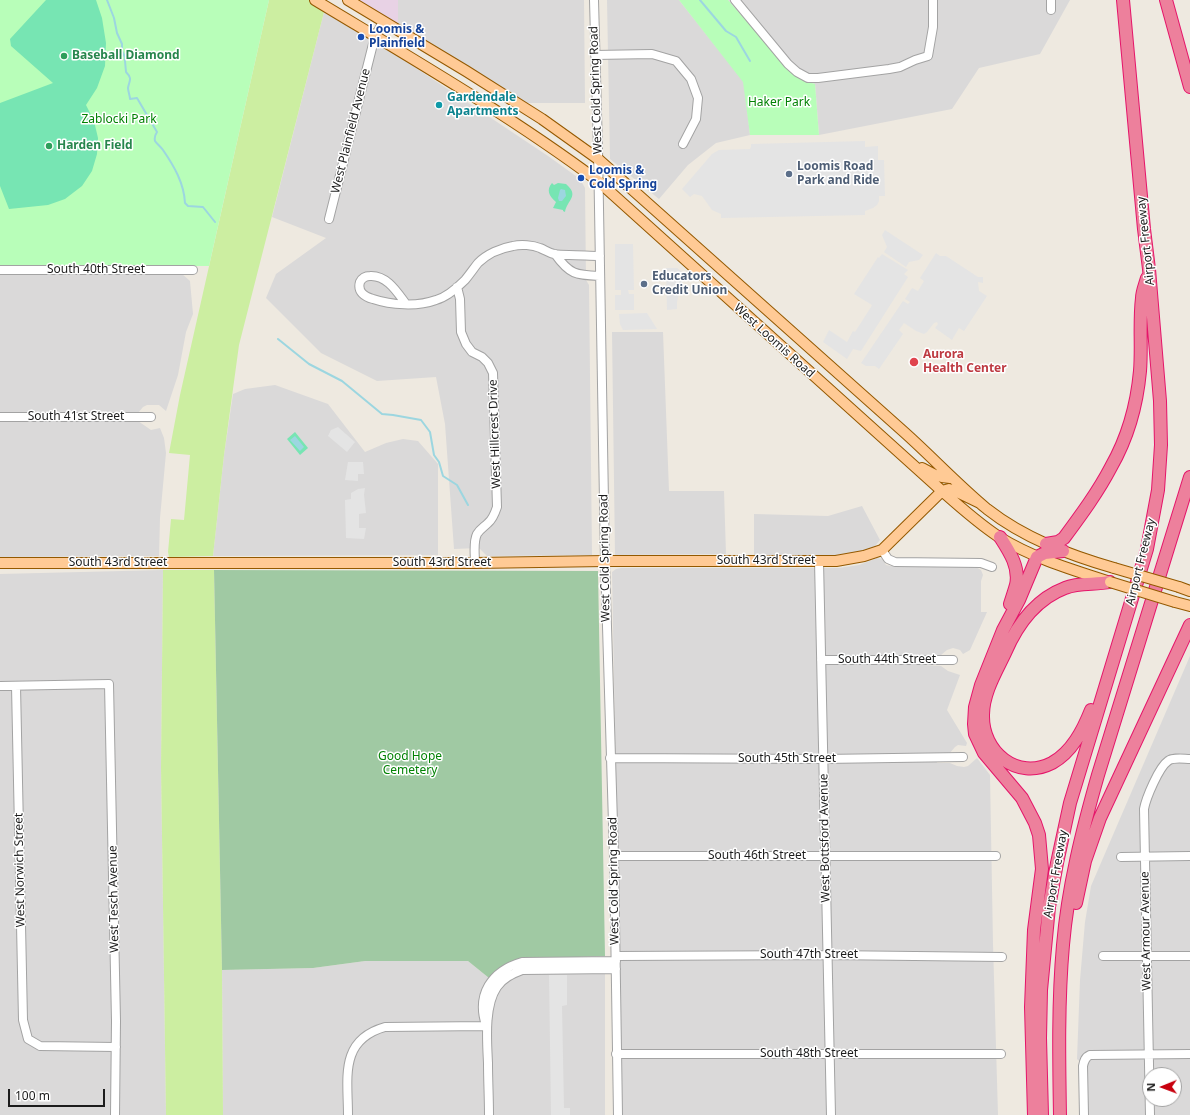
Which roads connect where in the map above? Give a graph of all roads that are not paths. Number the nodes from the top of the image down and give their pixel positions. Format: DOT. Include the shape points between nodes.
graph roads {
  1 [pos="315,0"];
  2 [pos="348,0"];
  3 [pos="594,0"];
  4 [pos="735,0"];
  5 [pos="933,0"];
  6 [pos="1051,0"];
  7 [pos="1122,0"];
  8 [pos="1166,0"];
  9 [pos="1051,10"];
  10 [pos="383,22"];
  11 [pos="375,36"];
  12 [pos="595,55"];
  13 [pos="1190,87"];
  14 [pos="683,144"];
  15 [pos="598,159"];
  16 [pos="598,182"];
  17 [pos="329,219"];
  18 [pos="555,254"];
  19 [pos="600,256"];
  20 [pos="1149,269"];
  21 [pos="0,270"];
  22 [pos="193,270"];
  23 [pos="600,276"];
  24 [pos="457,287"];
  25 [pos="406,304"];
  26 [pos="776,319"];
  27 [pos="766,333"];
  28 [pos="0,417"];
  29 [pos="151,417"];
  30 [pos="906,460"];
  31 [pos="1190,477"];
  32 [pos="952,478"];
  33 [pos="942,491"];
  34 [pos="980,503"];
  35 [pos="1000,537"];
  36 [pos="1046,544"];
  37 [pos="882,550"];
  38 [pos="1062,551"];
  39 [pos="1037,557"];
  40 [pos="605,561"];
  41 [pos="819,561"];
  42 [pos="0,563"];
  43 [pos="475,563"];
  44 [pos="992,567"];
  45 [pos="1110,582"];
  46 [pos="1190,590"];
  47 [pos="1190,606"];
  48 [pos="1126,620"];
  49 [pos="1190,625"];
  50 [pos="1003,630"];
  51 [pos="821,660"];
  52 [pos="953,660"];
  53 [pos="0,686"];
  54 [pos="16,686"];
  55 [pos="963,757"];
  56 [pos="610,758"];
  57 [pos="823,759"];
  58 [pos="1190,759"];
  59 [pos="614,856"];
  60 [pos="996,856"];
  61 [pos="1190,856"];
  62 [pos="825,857"];
  63 [pos="1121,857"];
  64 [pos="1145,857"];
  65 [pos="827,955"];
  66 [pos="1103,956"];
  67 [pos="1148,956"];
  68 [pos="1190,956"];
  69 [pos="1002,957"];
  70 [pos="616,962"];
  71 [pos="1060,1010"];
  72 [pos="486,1026"];
  73 [pos="116,1048"];
  74 [pos="616,1054"];
  75 [pos="830,1054"];
  76 [pos="1001,1054"];
  77 [pos="1148,1054"];
  78 [pos="1190,1054"];
  79 [pos="115,1115"];
  80 [pos="348,1115"];
  81 [pos="489,1115"];
  82 [pos="618,1115"];
  83 [pos="830,1115"];
  84 [pos="1034,1115"];
  85 [pos="1042,1115"];
  86 [pos="1060,1115"];
  87 [pos="1084,1115"];
  88 [pos="1150,1115"];
  1 -- 11 [label="main road, West Loomis Road"];
  2 -- 10 [label="main road, West Loomis Road"];
  3 -- 12 [label="street, West Cold Spring Road"];
  4 -- 5 [label="street" via="788,64 808,78 900,67 928,56 933,27"];
  6 -- 9 [label="street"];
  7 -- 20 [label="highway, Airport Freeway"];
  8 -- 13 [label="highway"];
  10 -- 11 [label="street, West Plainfield Avenue"];
  10 -- 15 [label="main road, West Loomis Road" via="542,119"];
  11 -- 16 [label="main road, West Loomis Road" via="461,88 563,155"];
  11 -- 17 [label="street, West Plainfield Avenue"];
  12 -- 14 [label="street" via="652,54 676,61 691,79 698,98 696,119"];
  12 -- 15 [label="street, West Cold Spring Road"];
  15 -- 16 [label="street, West Cold Spring Road"];
  15 -- 26 [label="main road, West Loomis Road"];
  16 -- 19 [label="street, West Cold Spring Road"];
  16 -- 27 [label="main road, West Loomis Road"];
  18 -- 19 [label="street"];
  18 -- 23 [label="street" via="572,272"];
  18 -- 24 [label="street" via="540,248 514,245 496,251 479,262"];
  19 -- 23 [label="street, West Cold Spring Road"];
  20 -- 36 [label="highway" via="1142,298 1140,370 1130,420 1104,479 1064,538"];
  20 -- 48 [label="highway, Airport Freeway" via="1162,445 1158,490 1147,549"];
  21 -- 22 [label="street, South 40th Street"];
  23 -- 40 [label="street, West Cold Spring Road"];
  24 -- 25 [label="street" via="436,300"];
  24 -- 43 [label="street, West Hillcrest Drive" via="461,332 466,344 472,352 488,363 493,373 497,507 494,516 476,535"];
  25 -- 25 [label="street" via="385,303 366,297 361,293 360,282 367,276 377,276 386,280"];
  26 -- 27 [label="main road"];
  26 -- 32 [label="main road, West Loomis Road"];
  27 -- 30 [label="main road, West Loomis Road"];
  28 -- 29 [label="street, South 41st Street"];
  30 -- 32 [label="main road" via="933,474 947,479"];
  30 -- 33 [label="main road, West Loomis Road"];
  31 -- 71 [label="highway, Airport Freeway" via="1085,819 1066,916"];
  32 -- 34 [label="main road, West Loomis Road"];
  33 -- 34 [label="main road" via="953,490"];
  33 -- 35 [label="main road, West Loomis Road"];
  33 -- 37 [label="main road, South 43rd Street"];
  34 -- 36 [label="main road, West Loomis Road" via="1004,521"];
  35 -- 39 [label="main road, West Loomis Road"];
  35 -- 50 [label="highway" via="1015,565 1016,579"];
  36 -- 38 [label="main road, West Loomis Road"];
  37 -- 41 [label="main road, South 43rd Street" via="855,558"];
  37 -- 44 [label="street" via="888,559 895,562 981,563"];
  38 -- 39 [label="highway" via="1045,553"];
  38 -- 46 [label="main road, West Loomis Road, bridge"];
  39 -- 45 [label="main road, West Loomis Road"];
  39 -- 50 [label="highway"];
  40 -- 41 [label="main road, South 43rd Street"];
  40 -- 43 [label="main road, South 43rd Street"];
  40 -- 56 [label="street, West Cold Spring Road"];
  41 -- 51 [label="street, West Bottsford Avenue"];
  42 -- 43 [label="main road, South 43rd Street"];
  45 -- 47 [label="main road, West Loomis Road, bridge"];
  45 -- 48 [label="highway" via="1074,586 1057,592 1035,607 1017,629 988,689 983,713 984,733 999,757 1024,768 1038,767 1052,763 1070,748 1086,723 1115,639"];
  48 -- 85 [label="highway, Airport Freeway" via="1070,802 1049,907 1041,990"];
  49 -- 71 [label="highway" via="1093,838 1076,903 1070,942 1067,992"];
  50 -- 84 [label="highway" via="976,700 974,724 975,734 984,753 1022,798 1039,835 1042,868 1034,930 1031,1007"];
  51 -- 52 [label="street, South 44th Street"];
  51 -- 57 [label="street, West Bottsford Avenue"];
  53 -- 54 [label="street"];
  54 -- 73 [label="street, West Norwich Street" via="23,1020 28,1039 40,1046"];
  54 -- 73 [label="street, West Tesch Avenue" via="110,684"];
  55 -- 57 [label="street, South 45th Street"];
  56 -- 57 [label="street, South 45th Street"];
  56 -- 59 [label="street, West Cold Spring Road"];
  57 -- 62 [label="street, West Bottsford Avenue"];
  58 -- 64 [label="street, West Armour Avenue" via="1171,759 1166,762 1155,780 1144,809"];
  59 -- 62 [label="street, South 46th Street"];
  59 -- 70 [label="street, West Cold Spring Road"];
  60 -- 62 [label="street, South 46th Street"];
  61 -- 64 [label="street"];
  62 -- 65 [label="street, West Bottsford Avenue"];
  63 -- 64 [label="street"];
  64 -- 67 [label="street, West Armour Avenue"];
  65 -- 69 [label="street, South 47th Street"];
  65 -- 70 [label="street, South 47th Street"];
  65 -- 75 [label="street, West Bottsford Avenue"];
  66 -- 67 [label="street"];
  67 -- 68 [label="street"];
  67 -- 77 [label="street, West Armour Avenue"];
  70 -- 72 [label="street, South 47th Street" via="511,965 502,970 485,994 483,1014"];
  70 -- 74 [label="street, West Cold Spring Road"];
  71 -- 86 [label="highway, Airport Freeway"];
  72 -- 80 [label="street" via="385,1028 367,1035 356,1046 349,1059"];
  72 -- 81 [label="street"];
  73 -- 79 [label="street, West Tesch Avenue"];
  74 -- 75 [label="street, South 48th Street"];
  74 -- 82 [label="street, West Cold Spring Road"];
  75 -- 76 [label="street, South 48th Street"];
  75 -- 83 [label="street, West Bottsford Avenue"];
  77 -- 78 [label="street"];
  77 -- 87 [label="street" via="1090,1055 1085,1058"];
  77 -- 88 [label="street, West Armour Avenue"];
}
